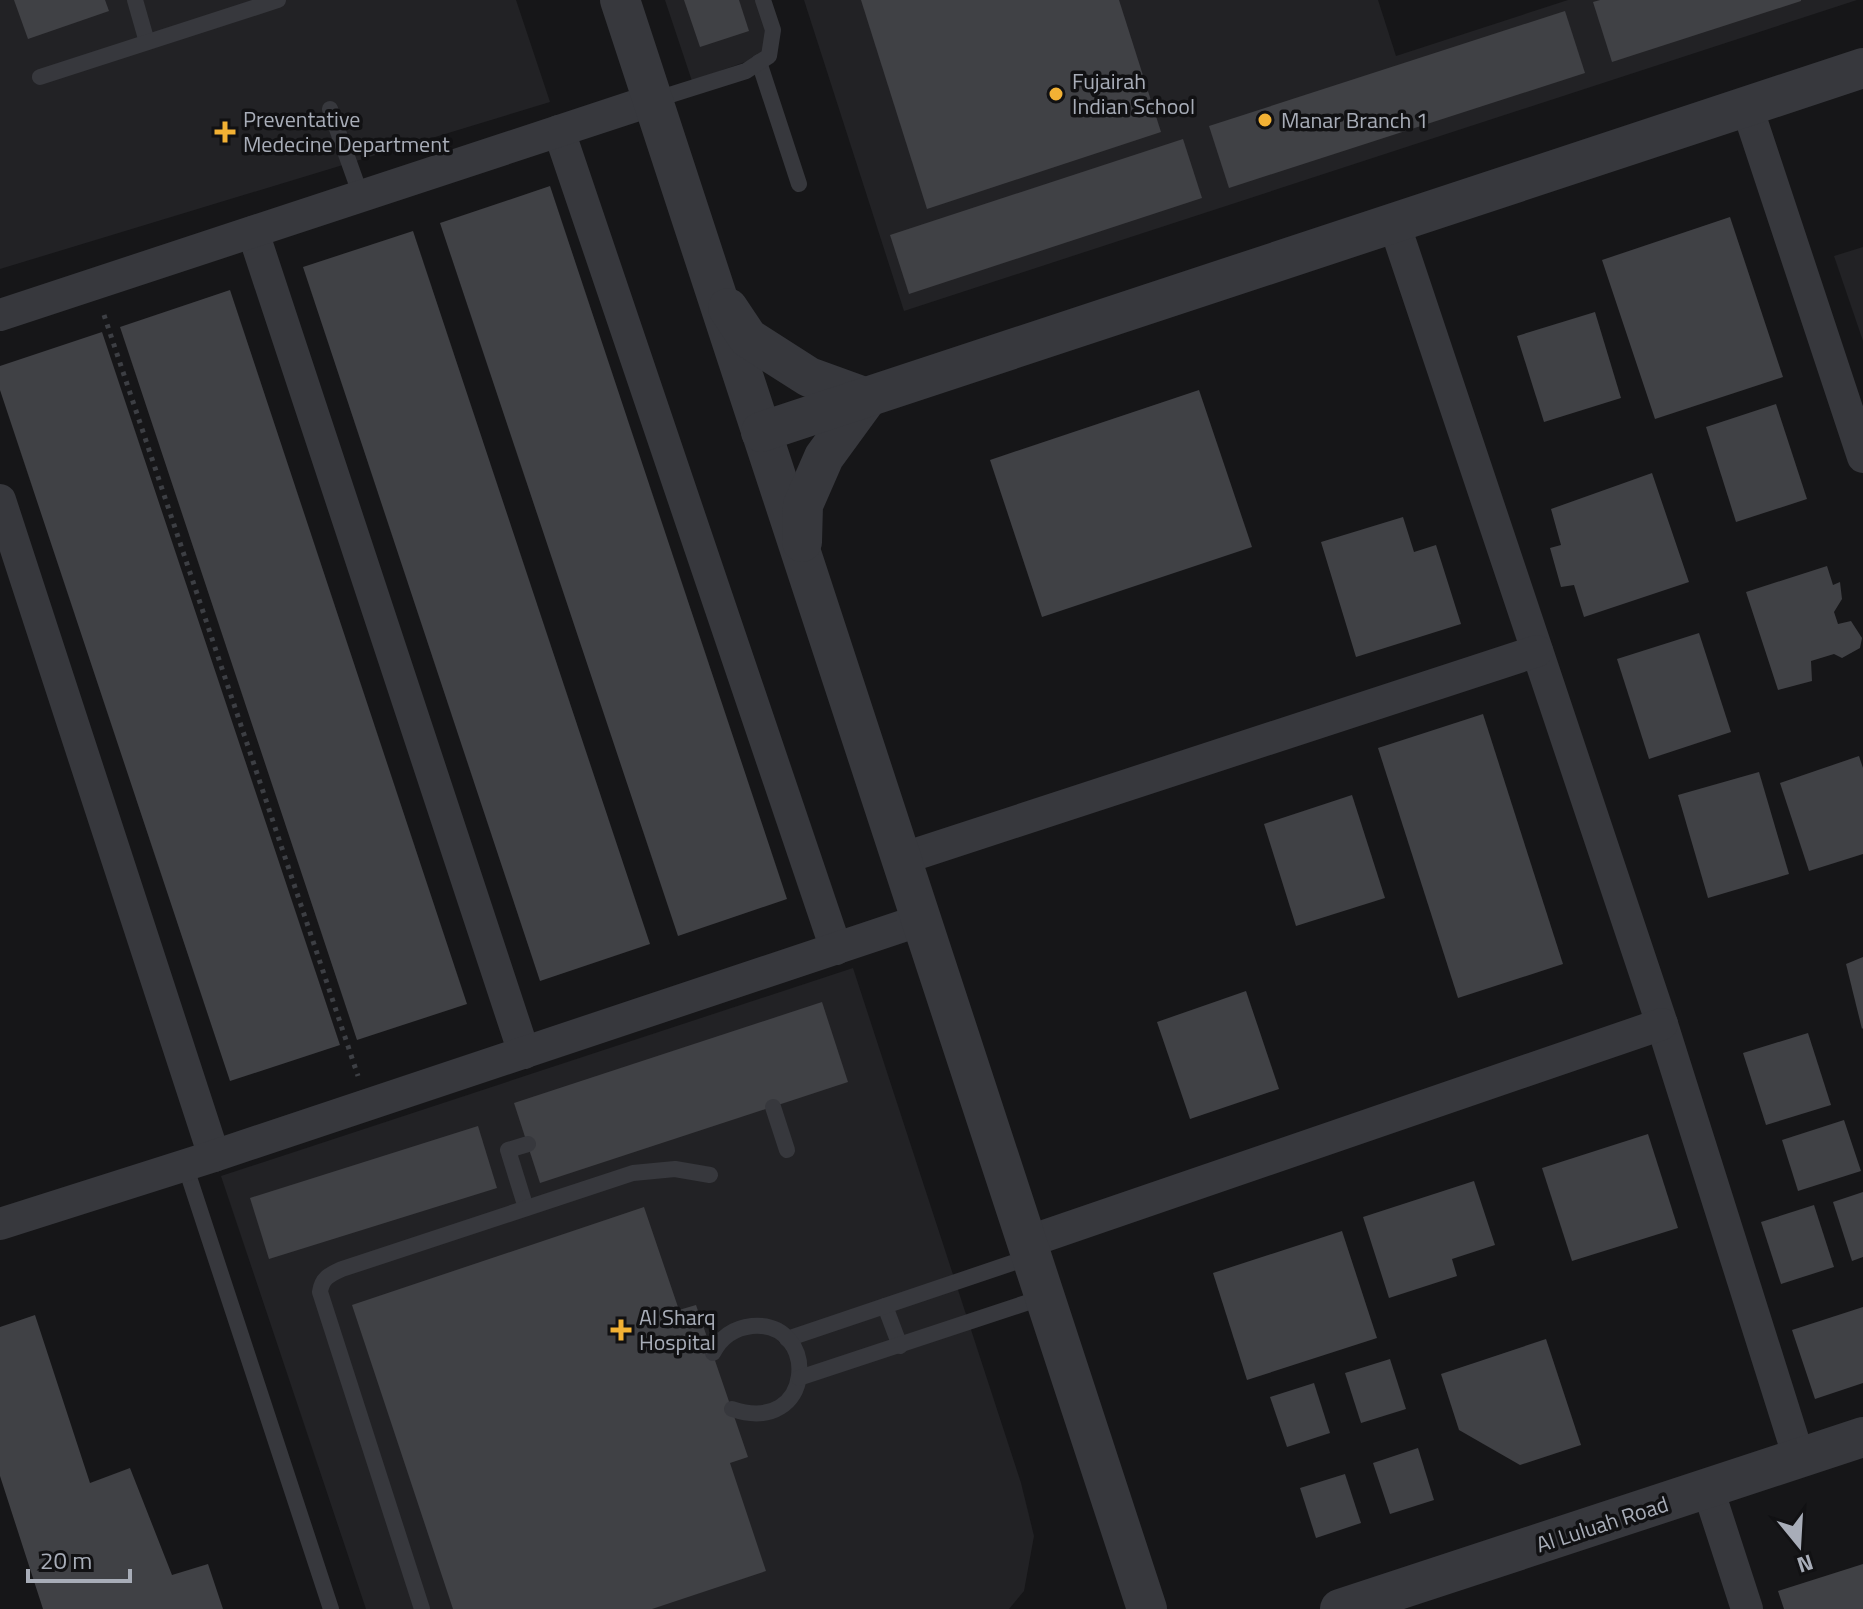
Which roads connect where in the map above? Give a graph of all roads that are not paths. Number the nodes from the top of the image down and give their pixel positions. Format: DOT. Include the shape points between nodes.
graph roads {
  1 [pos="135,0"];
  2 [pos="278,0"];
  3 [pos="620,0"];
  4 [pos="763,0"];
  5 [pos="147,42"];
  6 [pos="759,62"];
  7 [pos="1863,68"];
  8 [pos="40,77"];
  9 [pos="653,100"];
  10 [pos="1747,107"];
  11 [pos="330,109"];
  12 [pos="559,131"];
  13 [pos="799,184"];
  14 [pos="361,196"];
  15 [pos="1394,223"];
  16 [pos="253,232"];
  17 [pos="713,285"];
  18 [pos="0,315"];
  19 [pos="867,398"];
  20 [pos="761,432"];
  21 [pos="1863,457"];
  22 [pos="0,500"];
  23 [pos="802,555"];
  24 [pos="1537,651"];
  25 [pos="901,859"];
  26 [pos="921,920"];
  27 [pos="836,949"];
  28 [pos="1662,1024"];
  29 [pos="524,1053"];
  30 [pos="773,1107"];
  31 [pos="528,1144"];
  32 [pos="787,1150"];
  33 [pos="199,1160"];
  34 [pos="710,1175"];
  35 [pos="526,1208"];
  36 [pos="0,1224"];
  37 [pos="1029,1249"];
  38 [pos="1045,1297"];
  39 [pos="885,1306"];
  40 [pos="787,1339"];
  41 [pos="900,1346"];
  42 [pos="713,1353"];
  43 [pos="799,1378"];
  44 [pos="732,1409"];
  45 [pos="1863,1437"];
  46 [pos="1799,1458"];
  47 [pos="1708,1489"];
  48 [pos="331,1609"];
  49 [pos="422,1609"];
  50 [pos="1147,1609"];
  51 [pos="1340,1609"];
  52 [pos="1747,1609"];
  1 -- 5 [label="lane"];
  2 -- 5 [label="lane"];
  3 -- 9 [label="street"];
  4 -- 6 [label="lane" via="773,30 769,56"];
  5 -- 8 [label="lane"];
  6 -- 9 [label="lane" via="746,71"];
  6 -- 13 [label="lane"];
  7 -- 10 [label="street"];
  9 -- 12 [label="street"];
  9 -- 17 [label="street"];
  10 -- 15 [label="street"];
  10 -- 21 [label="street"];
  11 -- 14 [label="lane"];
  12 -- 14 [label="street"];
  12 -- 27 [label="street"];
  14 -- 16 [label="street"];
  15 -- 19 [label="street"];
  15 -- 24 [label="street"];
  16 -- 18 [label="street"];
  16 -- 29 [label="street"];
  17 -- 19 [label="street" via="748,338 809,377"];
  17 -- 20 [label="street"];
  19 -- 20 [label="street"];
  19 -- 23 [label="street" via="824,457 803,505"];
  20 -- 23 [label="street"];
  22 -- 33 [label="street"];
  23 -- 25 [label="street"];
  24 -- 25 [label="street"];
  24 -- 28 [label="street"];
  25 -- 26 [label="street"];
  26 -- 27 [label="street"];
  26 -- 37 [label="street"];
  27 -- 29 [label="street"];
  28 -- 37 [label="street"];
  28 -- 46 [label="street"];
  29 -- 33 [label="street"];
  30 -- 32 [label="lane"];
  31 -- 35 [label="lane" via="508,1150"];
  33 -- 36 [label="street"];
  33 -- 48 [label="lane"];
  34 -- 35 [label="lane" via="675,1169 633,1173"];
  35 -- 49 [label="lane" via="342,1269 321,1283"];
  37 -- 38 [label="street"];
  37 -- 39 [label="lane"];
  38 -- 41 [label="lane"];
  38 -- 50 [label="street"];
  39 -- 40 [label="lane"];
  39 -- 41 [label="lane"];
  40 -- 42 [label="lane" via="773,1329 742,1327 726,1335"];
  40 -- 43 [label="lane" via="799,1360"];
  41 -- 43 [label="lane"];
  43 -- 44 [label="lane" via="791,1396 772,1412 750,1415"];
  45 -- 46 [label="street, Al Luluah Road"];
  46 -- 47 [label="street, Al Luluah Road"];
  47 -- 51 [label="street, Al Luluah Road"];
  47 -- 52 [label="street"];
}
